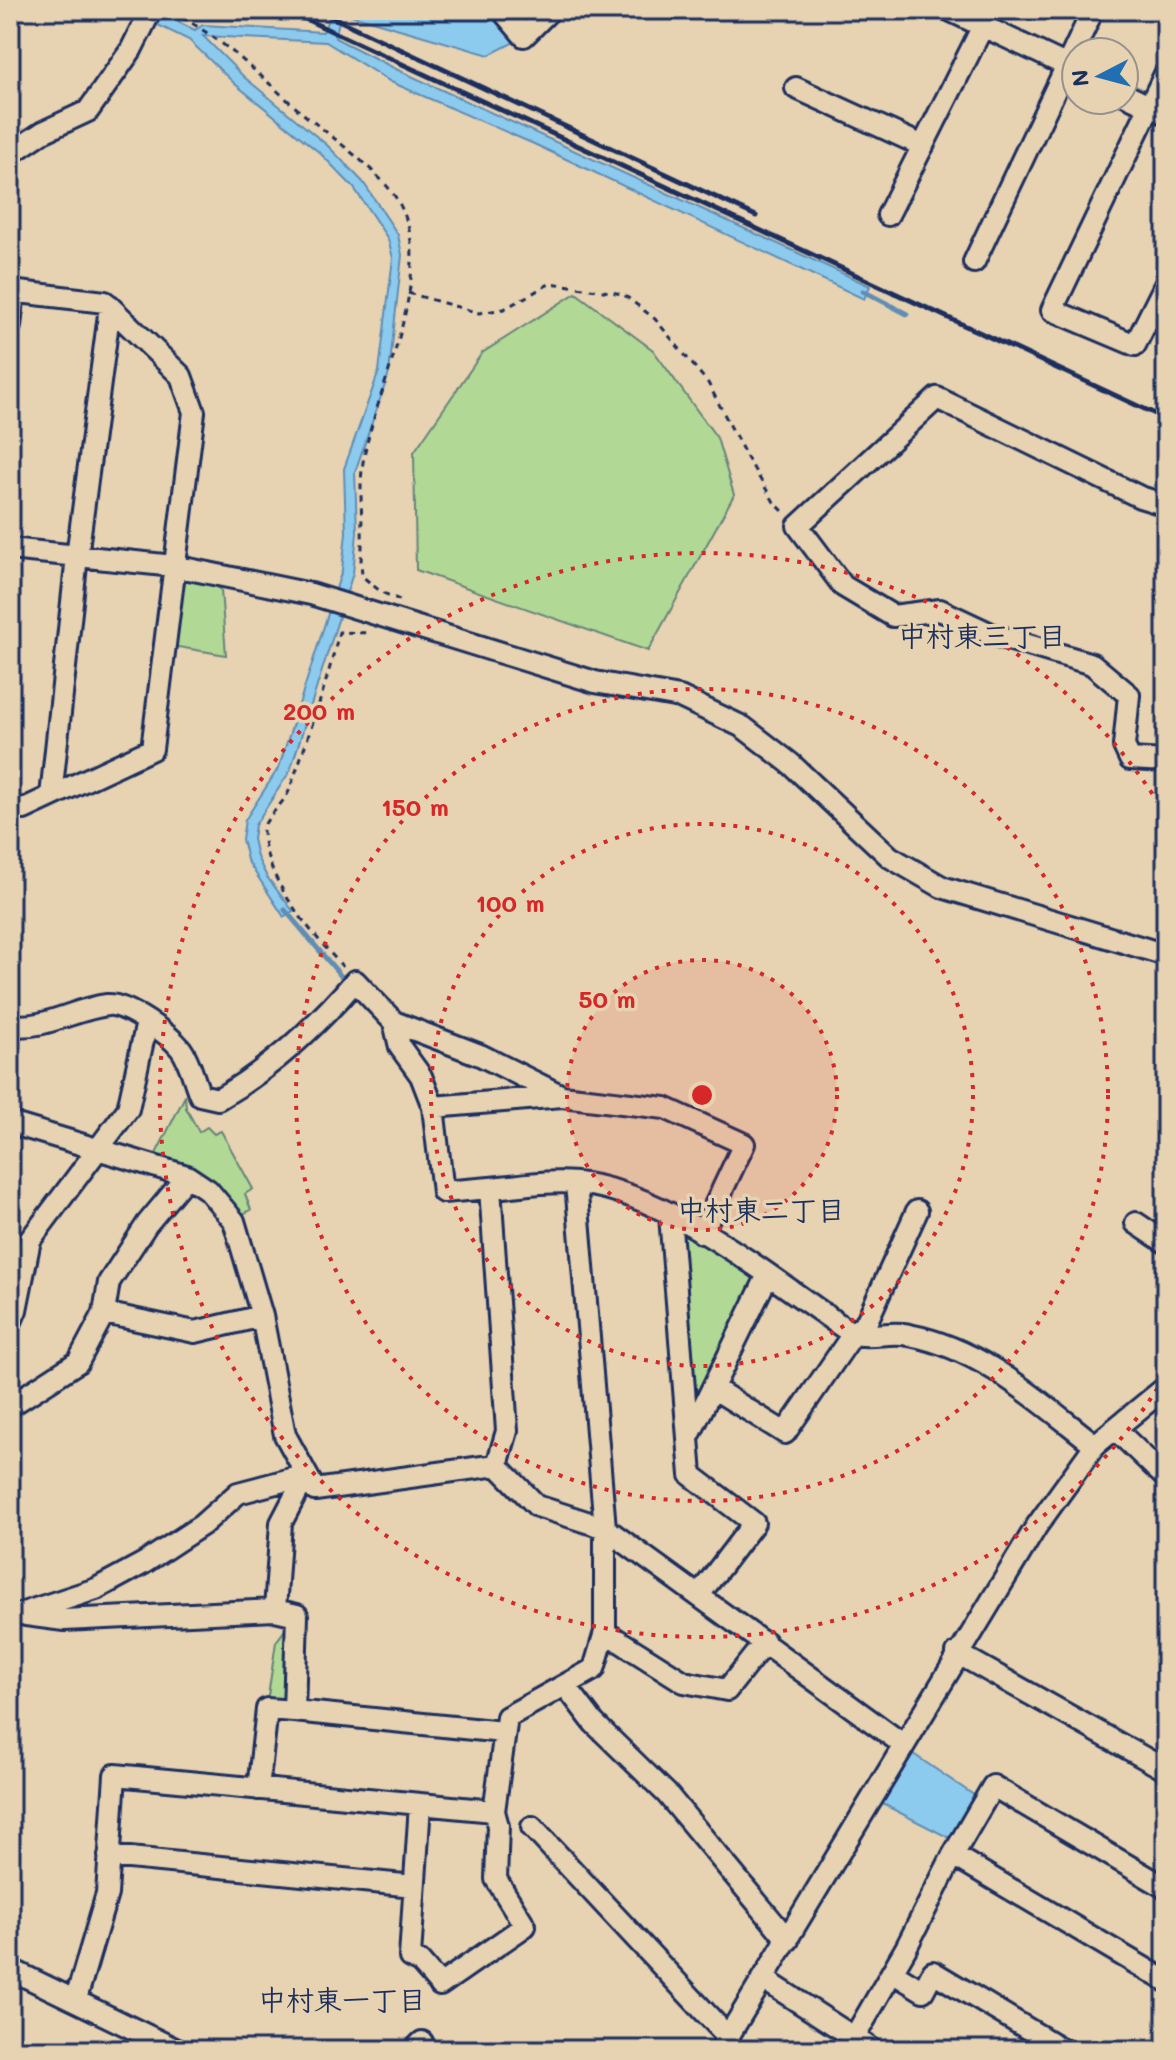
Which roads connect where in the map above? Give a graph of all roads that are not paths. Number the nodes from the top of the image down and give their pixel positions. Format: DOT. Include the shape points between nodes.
graph roads {
  1 [pos="151,10"];
  2 [pos="502,10"];
  3 [pos="550,10"];
  4 [pos="949,10"];
  5 [pos="1093,10"];
  6 [pos="988,18"];
  7 [pos="1084,36"];
  8 [pos="1060,61"];
  9 [pos="1166,72"];
  10 [pos="796,88"];
  11 [pos="1060,92"];
  12 [pos="1158,110"];
  13 [pos="923,146"];
  14 [pos="10,154"];
  15 [pos="888,215"];
  16 [pos="974,262"];
  17 [pos="1166,283"];
  18 [pos="12,292"];
  19 [pos="110,307"];
  20 [pos="10,326"];
  21 [pos="1166,505"];
  22 [pos="10,549"];
  23 [pos="77,556"];
  24 [pos="174,566"];
  25 [pos="1166,761"];
  26 [pos="51,796"];
  27 [pos="10,807"];
  28 [pos="1166,955"];
  29 [pos="147,1022"];
  30 [pos="394,1022"];
  31 [pos="10,1025"];
  32 [pos="562,1096"];
  33 [pos="433,1107"];
  34 [pos="10,1123"];
  35 [pos="100,1150"];
  36 [pos="187,1176"];
  37 [pos="576,1183"];
  38 [pos="490,1188"];
  39 [pos="917,1211"];
  40 [pos="670,1216"];
  41 [pos="1136,1223"];
  42 [pos="702,1233"];
  43 [pos="1166,1243"];
  44 [pos="767,1277"];
  45 [pos="104,1313"];
  46 [pos="262,1316"];
  47 [pos="10,1324"];
  48 [pos="853,1334"];
  49 [pos="1166,1387"];
  50 [pos="713,1388"];
  51 [pos="10,1406"];
  52 [pos="1115,1429"];
  53 [pos="688,1438"];
  54 [pos="1095,1445"];
  55 [pos="497,1465"];
  56 [pos="306,1475"];
  57 [pos="1166,1478"];
  58 [pos="605,1528"];
  59 [pos="699,1595"];
  60 [pos="275,1610"];
  61 [pos="15,1614"];
  62 [pos="605,1632"];
  63 [pos="765,1642"];
  64 [pos="957,1653"];
  65 [pos="565,1685"];
  66 [pos="294,1711"];
  67 [pos="503,1732"];
  68 [pos="904,1745"];
  69 [pos="1166,1770"];
  70 [pos="258,1789"];
  71 [pos="420,1804"];
  72 [pos="494,1811"];
  73 [pos="532,1827"];
  74 [pos="953,1855"];
  75 [pos="109,1856"];
  76 [pos="414,1886"];
  77 [pos="1166,1888"];
  78 [pos="788,1940"];
  79 [pos="10,1969"];
  80 [pos="892,1972"];
  81 [pos="765,1980"];
  82 [pos="1166,1981"];
  83 [pos="76,1999"];
  84 [pos="724,2044"];
  85 [pos="850,2044"];
  86 [pos="177,2050"];
  87 [pos="873,2050"];
  88 [pos="1063,2050"];
  1 -- 14 [label="street" via="131,50 88,111"];
  2 -- 3 [label="street" via="524,36"];
  4 -- 6 [label="street"];
  5 -- 7 [label="street"];
  6 -- 8 [label="street"];
  6 -- 13 [label="street"];
  9 -- 12 [label="street"];
  10 -- 13 [label="street"];
  11 -- 16 [label="street"];
  12 -- 17 [label="street" via="1052,310 1135,345"];
  13 -- 15 [label="street"];
  18 -- 19 [label="street" via="105,302"];
  18 -- 20 [label="street"];
  19 -- 23 [label="street"];
  19 -- 24 [label="street" via="181,376 194,412"];
  21 -- 25 [label="street" via="937,398 798,526 843,586 893,616 940,610 991,634 1092,664 1129,695 1124,746 1130,759"];
  22 -- 23 [label="street"];
  23 -- 24 [label="street"];
  23 -- 26 [label="street"];
  24 -- 26 [label="street" via="152,749"];
  24 -- 28 [label="street" via="311,594 595,682 680,697 743,727 791,764 890,857 942,887"];
  26 -- 27 [label="street" via="24,809"];
  29 -- 30 [label="street" via="180,1048 200,1095 218,1099 277,1060 355,981"];
  29 -- 31 [label="street" via="130,1009 108,1005 63,1019"];
  29 -- 35 [label="street" via="128,1109"];
  30 -- 32 [label="street"];
  30 -- 33 [label="street" via="400,1047 421,1076"];
  32 -- 33 [label="street"];
  32 -- 42 [label="street" via="665,1108 744,1144"];
  33 -- 38 [label="street" via="443,1192"];
  34 -- 35 [label="street"];
  35 -- 36 [label="street"];
  35 -- 47 [label="street" via="30,1240"];
  36 -- 45 [label="street" via="109,1282"];
  36 -- 46 [label="street" via="208,1190 234,1221"];
  37 -- 38 [label="street"];
  37 -- 40 [label="street" via="640,1197"];
  37 -- 58 [label="street"];
  38 -- 55 [label="street" via="507,1431"];
  39 -- 48 [label="street" via="867,1321"];
  40 -- 42 [label="street"];
  40 -- 53 [label="street"];
  41 -- 43 [label="street"];
  42 -- 44 [label="street"];
  44 -- 48 [label="street"];
  44 -- 50 [label="street"];
  45 -- 46 [label="street" via="195,1332"];
  45 -- 51 [label="street" via="78,1362"];
  46 -- 56 [label="street" via="285,1435"];
  48 -- 50 [label="street" via="785,1433"];
  48 -- 54 [label="street" via="906,1334 987,1362"];
  49 -- 52 [label="street"];
  50 -- 53 [label="street"];
  52 -- 54 [label="street"];
  52 -- 57 [label="street"];
  53 -- 59 [label="street" via="691,1475 754,1523"];
  54 -- 64 [label="street"];
  55 -- 56 [label="street" via="315,1490"];
  55 -- 58 [label="street" via="537,1506"];
  56 -- 60 [label="street" via="281,1523"];
  56 -- 61 [label="street" via="238,1493 202,1525 144,1563 96,1589"];
  58 -- 59 [label="street"];
  58 -- 62 [label="street"];
  59 -- 63 [label="street"];
  60 -- 61 [label="street" via="64,1620"];
  60 -- 66 [label="street" via="297,1615"];
  62 -- 63 [label="street" via="684,1682 727,1690"];
  62 -- 65 [label="street" via="594,1669"];
  63 -- 68 [label="street"];
  64 -- 68 [label="street"];
  64 -- 69 [label="street"];
  65 -- 67 [label="street" via="507,1717"];
  65 -- 78 [label="street" via="594,1723 667,1794"];
  66 -- 67 [label="street"];
  66 -- 70 [label="street" via="267,1709"];
  67 -- 72 [label="street"];
  68 -- 78 [label="street"];
  70 -- 71 [label="street"];
  70 -- 75 [label="street" via="115,1775"];
  71 -- 72 [label="street"];
  71 -- 76 [label="street"];
  72 -- 76 [label="street" via="496,1879 525,1926 440,1985 410,1957"];
  73 -- 84 [label="street"];
  74 -- 77 [label="street" via="993,1786"];
  74 -- 80 [label="street"];
  74 -- 82 [label="street"];
  75 -- 76 [label="street"];
  75 -- 83 [label="street" via="107,1894"];
  78 -- 81 [label="street"];
  79 -- 83 [label="street"];
  80 -- 85 [label="street"];
  80 -- 88 [label="street" via="923,1991 933,1972"];
  81 -- 84 [label="street"];
  81 -- 85 [label="street"];
  83 -- 86 [label="street"];
  85 -- 87 [label="street"];
}
